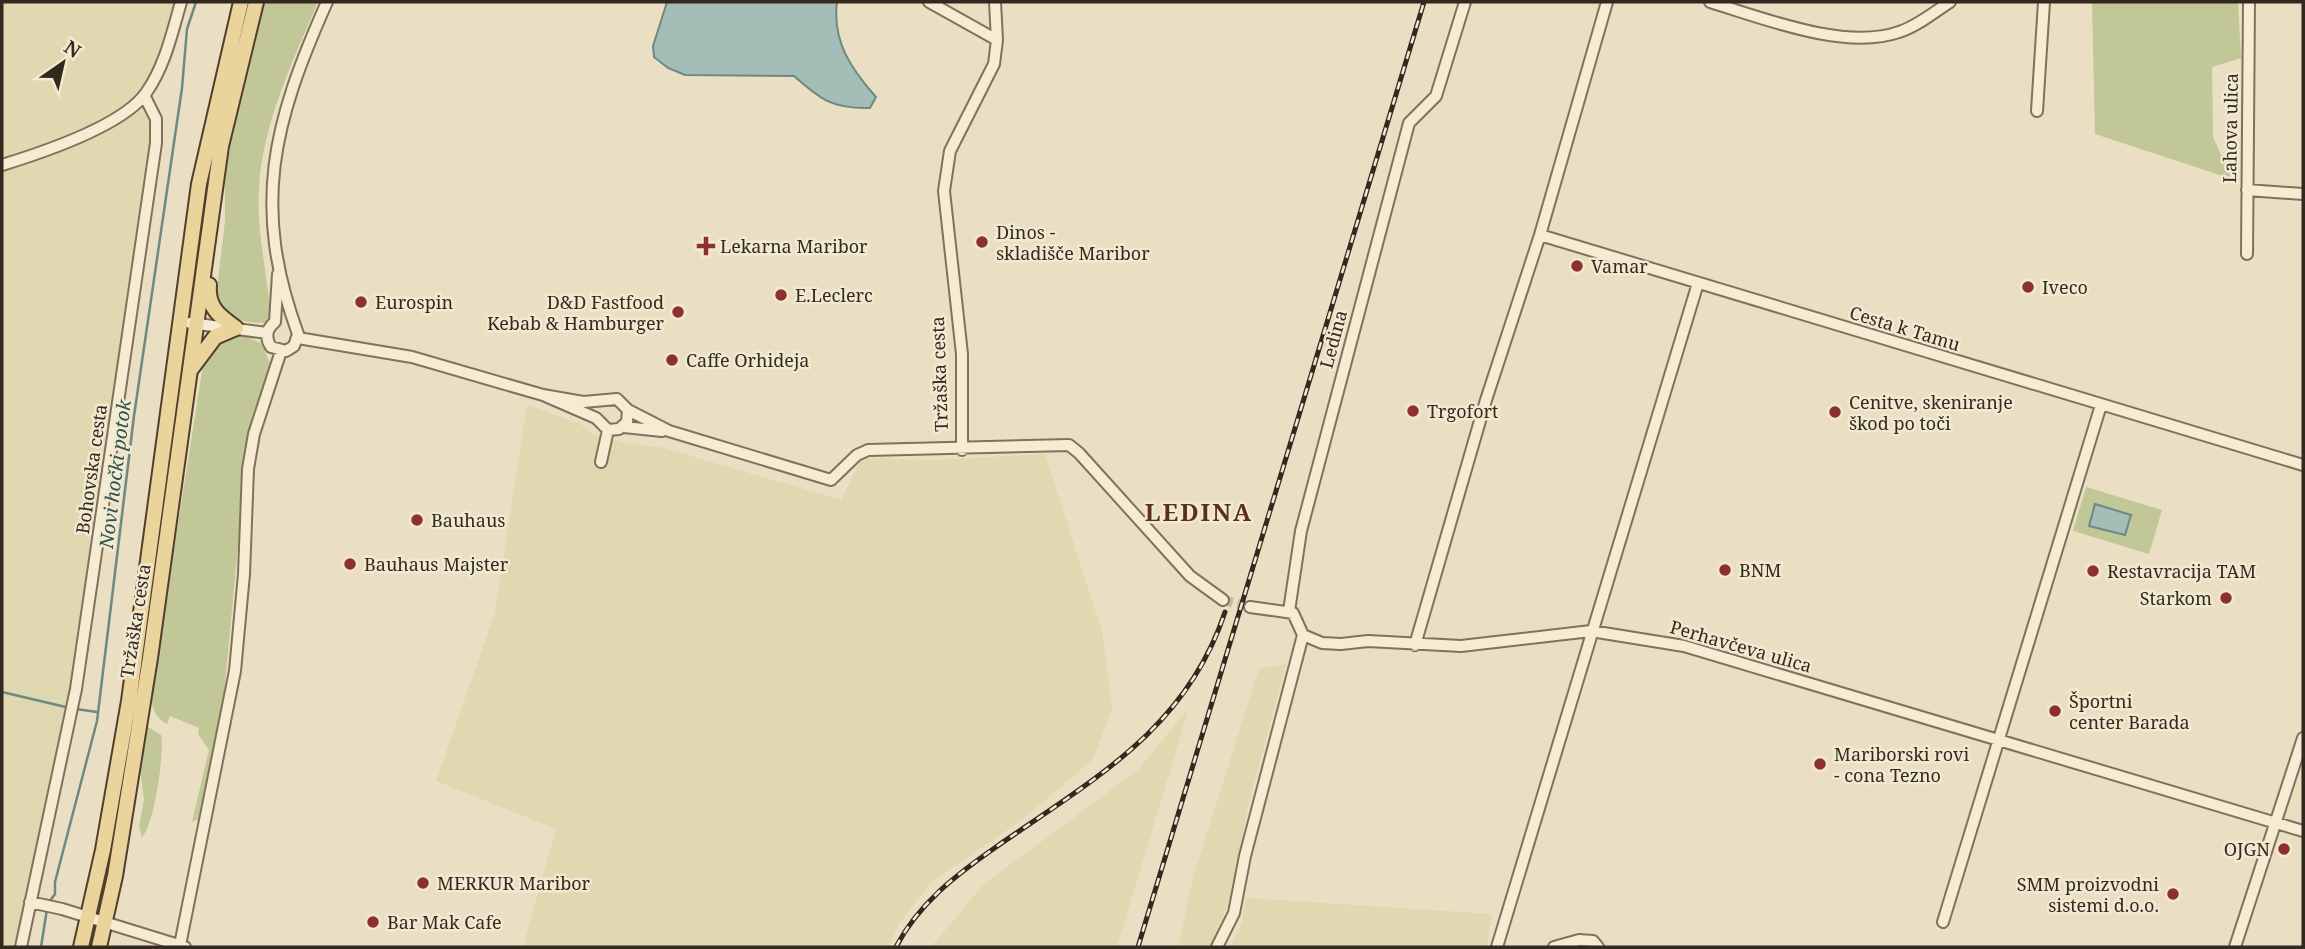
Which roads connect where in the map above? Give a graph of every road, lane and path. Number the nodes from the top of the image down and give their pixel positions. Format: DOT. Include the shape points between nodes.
graph roads {
  1 [pos="181,2"];
  2 [pos="241,2"];
  3 [pos="256,2"];
  4 [pos="327,2"];
  5 [pos="929,2"];
  6 [pos="995,2"];
  7 [pos="1465,2"];
  8 [pos="1607,2"];
  9 [pos="1710,2"];
  10 [pos="1950,2"];
  11 [pos="2044,2"];
  12 [pos="2249,2"];
  13 [pos="997,40"];
  14 [pos="144,95"];
  15 [pos="2037,111"];
  16 [pos="2,166"];
  17 [pos="2247,190"];
  18 [pos="2303,194"];
  19 [pos="1540,235"];
  20 [pos="207,248"];
  21 [pos="2247,254"];
  22 [pos="278,274"];
  23 [pos="1698,283"];
  24 [pos="179,322"];
  25 [pos="275,322"];
  26 [pos="292,323"];
  27 [pos="197,324"];
  28 [pos="236,328"];
  29 [pos="267,333"];
  30 [pos="298,338"];
  31 [pos="281,352"];
  32 [pos="191,370"];
  33 [pos="543,395"];
  34 [pos="603,401"];
  35 [pos="2101,405"];
  36 [pos="628,410"];
  37 [pos="596,418"];
  38 [pos="624,426"];
  39 [pos="608,430"];
  40 [pos="668,431"];
  41 [pos="962,450"];
  42 [pos="601,462"];
  43 [pos="2303,465"];
  44 [pos="1223,600"];
  45 [pos="1250,607"];
  46 [pos="1289,611"];
  47 [pos="1591,631"];
  48 [pos="1303,635"];
  49 [pos="1415,645"];
  50 [pos="2303,738"];
  51 [pos="1997,741"];
  52 [pos="2275,824"];
  53 [pos="2303,831"];
  54 [pos="34,902"];
  55 [pos="88,916"];
  56 [pos="1943,922"];
  57 [pos="105,923"];
  58 [pos="183,946"];
  59 [pos="21,947"];
  60 [pos="81,947"];
  61 [pos="99,947"];
  62 [pos="1217,947"];
  63 [pos="1497,947"];
  64 [pos="1554,947"];
  65 [pos="1598,947"];
  66 [pos="2235,947"];
  1 -- 14 [label="street" via="166,54"];
  2 -- 24 [label="main road, Tržaška cesta" via="199,184"];
  3 -- 20 [label="main road, Tržaška cesta" via="221,146"];
  4 -- 22 [label="street" via="288,99 274,157 271,220"];
  5 -- 13 [label="street"];
  6 -- 13 [label="street, Tržaška cesta"];
  7 -- 46 [label="street, Ledina" via="1439,89 1409,123 1301,531"];
  8 -- 19 [label="street"];
  9 -- 10 [label="street" via="1824,33 1867,38 1907,29"];
  11 -- 15 [label="street"];
  12 -- 17 [label="street, Lahova ulica"];
  13 -- 41 [label="street, Tržaška cesta" via="986,85 946,166 944,206 961,354"];
  14 -- 16 [label="street" via="83,135"];
  14 -- 54 [label="street, Bohovska cesta" via="156,119 156,143 74,701"];
  17 -- 18 [label="street"];
  17 -- 21 [label="street, Lahova ulica"];
  19 -- 23 [label="street, Cesta k Tamu"];
  19 -- 49 [label="street" via="1486,400"];
  20 -- 27 [label="main road, Tržaška cesta"];
  20 -- 28 [label="main road" via="211,265 208,299"];
  22 -- 25 [label="street"];
  22 -- 26 [label="street"];
  23 -- 35 [label="street, Cesta k Tamu"];
  23 -- 47 [label="street"];
  24 -- 27 [label="street"];
  24 -- 55 [label="main road, Tržaška cesta" via="136,658"];
  25 -- 26 [label="street"];
  25 -- 29 [label="street"];
  26 -- 30 [label="street"];
  27 -- 28 [label="street"];
  27 -- 32 [label="main road, Tržaška cesta"];
  28 -- 29 [label="street"];
  28 -- 32 [label="main road" via="215,337"];
  29 -- 31 [label="street" via="271,347"];
  30 -- 31 [label="street"];
  30 -- 33 [label="street" via="412,357"];
  31 -- 58 [label="street" via="254,434 248,469 235,671"];
  32 -- 57 [label="main road, Tržaška cesta" via="150,658"];
  33 -- 34 [label="street"];
  33 -- 37 [label="street"];
  34 -- 36 [label="street" via="617,399"];
  34 -- 37 [label="street"];
  35 -- 43 [label="street, Cesta k Tamu"];
  35 -- 51 [label="street"];
  36 -- 38 [label="street"];
  36 -- 40 [label="street"];
  37 -- 39 [label="street"];
  38 -- 39 [label="street"];
  38 -- 40 [label="street"];
  39 -- 42 [label="street"];
  40 -- 41 [label="street, Tržaška cesta" via="831,480 868,450"];
  41 -- 44 [label="street" via="1054,444 1074,448 1189,576"];
  45 -- 46 [label="street"];
  46 -- 48 [label="street" via="1296,616"];
  47 -- 49 [label="street, Perhavčeva ulica" via="1461,646"];
  47 -- 51 [label="street, Perhavčeva ulica" via="1684,646"];
  47 -- 63 [label="street"];
  48 -- 49 [label="street, Perhavčeva ulica" via="1322,643"];
  48 -- 62 [label="street" via="1234,912"];
  50 -- 52 [label="street"];
  51 -- 52 [label="street, Perhavčeva ulica"];
  51 -- 56 [label="street"];
  52 -- 53 [label="street, Perhavčeva ulica"];
  52 -- 66 [label="street"];
  54 -- 55 [label="street"];
  54 -- 59 [label="street, Bohovska cesta"];
  55 -- 57 [label="street"];
  55 -- 60 [label="main road, Tržaška cesta"];
  57 -- 58 [label="street"];
  57 -- 61 [label="main road, Tržaška cesta"];
  64 -- 65 [label="street" via="1586,940"];
}
